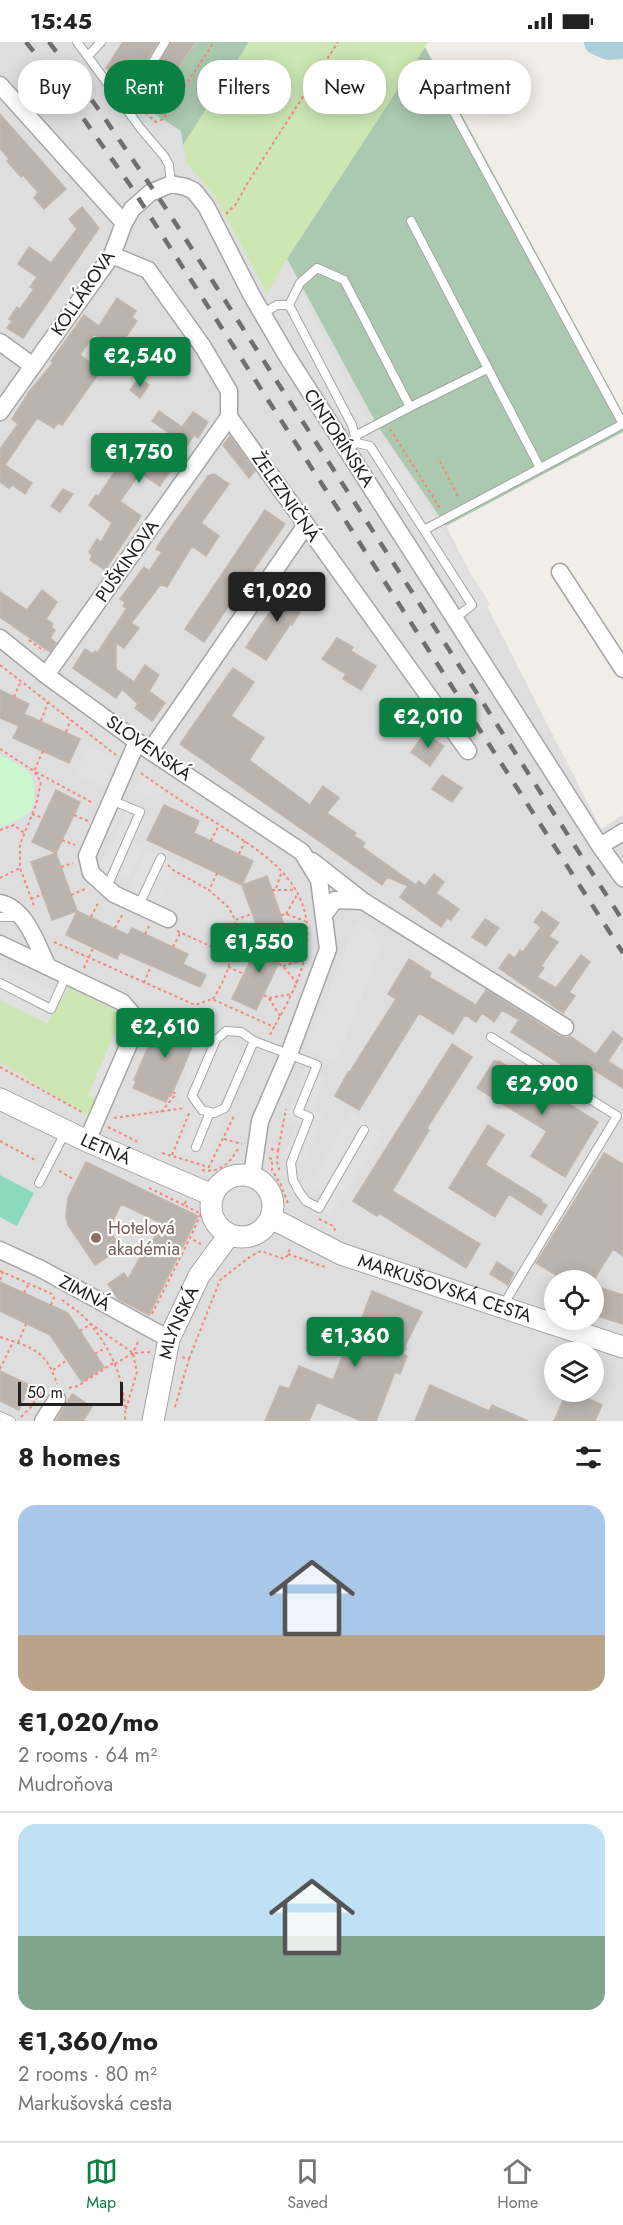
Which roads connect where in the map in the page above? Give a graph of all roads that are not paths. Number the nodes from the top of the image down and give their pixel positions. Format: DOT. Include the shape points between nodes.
graph roads {
  1 [pos="77,42"];
  2 [pos="101,42"];
  3 [pos="165,42"];
  4 [pos="88,56"];
  5 [pos="154,60"];
  6 [pos="104,79"];
  7 [pos="0,85"];
  8 [pos="129,114"];
  9 [pos="455,114"];
  10 [pos="171,184"];
  11 [pos="411,221"];
  12 [pos="124,223"];
  13 [pos="112,255"];
  14 [pos="289,305"];
  15 [pos="262,314"];
  16 [pos="0,342"];
  17 [pos="33,366"];
  18 [pos="487,369"];
  19 [pos="410,407"];
  20 [pos="0,412"];
  21 [pos="229,417"];
  22 [pos="623,424"];
  23 [pos="353,442"];
  24 [pos="540,468"];
  25 [pos="306,525"];
  26 [pos="424,530"];
  27 [pos="560,572"];
  28 [pos="454,619"];
  29 [pos="0,638"];
  30 [pos="623,669"];
  31 [pos="46,675"];
  32 [pos="144,746"];
  33 [pos="468,751"];
  34 [pos="105,803"];
  35 [pos="623,832"];
  36 [pos="600,846"];
  37 [pos="302,852"];
  38 [pos="161,858"];
  39 [pos="623,878"];
  40 [pos="104,891"];
  41 [pos="363,901"];
  42 [pos="0,903"];
  43 [pos="139,905"];
  44 [pos="325,913"];
  45 [pos="0,917"];
  46 [pos="21,917"];
  47 [pos="168,920"];
  48 [pos="0,944"];
  49 [pos="48,967"];
  50 [pos="72,979"];
  51 [pos="0,983"];
  52 [pos="564,1027"];
  53 [pos="491,1037"];
  54 [pos="254,1041"];
  55 [pos="289,1054"];
  56 [pos="0,1099"];
  57 [pos="210,1112"];
  58 [pos="620,1118"];
  59 [pos="364,1130"];
  60 [pos="66,1131"];
  61 [pos="87,1141"];
  62 [pos="196,1147"];
  63 [pos="252,1176"];
  64 [pos="39,1183"];
  65 [pos="203,1191"];
  66 [pos="271,1218"];
  67 [pos="223,1243"];
  68 [pos="0,1250"];
  69 [pos="501,1308"];
  70 [pos="169,1339"];
  71 [pos="616,1345"];
  72 [pos="623,1360"];
  73 [pos="57,1399"];
  74 [pos="0,1416"];
  75 [pos="11,1421"];
  76 [pos="44,1421"];
  77 [pos="153,1421"];
  1 -- 4 [label="lane"];
  2 -- 4 [label="lane"];
  3 -- 5 [label="lane"];
  4 -- 6 [label="lane"];
  7 -- 12 [label="street"];
  8 -- 10 [label="lane" via="164,156"];
  9 -- 22 [label="lane"];
  10 -- 12 [label="street, KOLLÁROVA" via="140,200"];
  10 -- 15 [label="street, CINTORÍNSKA" via="194,191 206,206"];
  11 -- 18 [label="lane"];
  12 -- 13 [label="street, KOLLÁROVA"];
  13 -- 17 [label="street, KOLLÁROVA"];
  13 -- 21 [label="street" via="148,270 229,391"];
  14 -- 15 [label="lane" via="277,305"];
  14 -- 19 [label="lane" via="300,283 317,268 344,280"];
  14 -- 23 [label="lane" via="352,425"];
  15 -- 23 [label="street, CINTORÍNSKA"];
  16 -- 17 [label="street"];
  17 -- 20 [label="street, KOLLÁROVA"];
  18 -- 19 [label="lane"];
  18 -- 24 [label="lane"];
  19 -- 23 [label="lane"];
  21 -- 25 [label="street, ŽELEZNIČNÁ"];
  21 -- 31 [label="street, PUŠKINOVA"];
  22 -- 24 [label="lane"];
  23 -- 26 [label="lane" via="370,446"];
  23 -- 28 [label="street, CINTORÍNSKA"];
  24 -- 26 [label="lane"];
  25 -- 32 [label="street"];
  25 -- 33 [label="street, ŽELEZNIČNÁ"];
  26 -- 28 [label="lane" via="472,605"];
  27 -- 30 [label="street"];
  28 -- 36 [label="street, CINTORÍNSKA"];
  29 -- 31 [label="street, SLOVENSKÁ"];
  31 -- 32 [label="street, SLOVENSKÁ"];
  32 -- 34 [label="street" via="128,763"];
  32 -- 37 [label="street, SLOVENSKÁ"];
  34 -- 40 [label="street" via="87,856 91,873"];
  34 -- 40 [label="lane" via="140,812"];
  35 -- 36 [label="street"];
  36 -- 39 [label="street, CINTORÍNSKA"];
  37 -- 41 [label="street, SLOVENSKÁ"];
  37 -- 44 [label="street, SLOVENSKÁ" via="319,880"];
  38 -- 43 [label="lane"];
  40 -- 43 [label="street"];
  41 -- 44 [label="street" via="335,900"];
  41 -- 52 [label="street, SLOVENSKÁ"];
  42 -- 46 [label="street" via="11,905"];
  43 -- 47 [label="street"];
  44 -- 55 [label="street, SLOVENSKÁ" via="328,949"];
  45 -- 46 [label="lane"];
  46 -- 49 [label="street"];
  48 -- 49 [label="street"];
  49 -- 50 [label="street"];
  50 -- 51 [label="lane" via="51,1009"];
  50 -- 61 [label="street" via="122,1002 134,1016 135,1030"];
  53 -- 58 [label="lane"];
  54 -- 55 [label="lane"];
  54 -- 57 [label="lane" via="225,1108"];
  54 -- 57 [label="lane" via="240,1032 226,1031 216,1040 192,1096 202,1110"];
  55 -- 59 [label="lane" via="317,1065 298,1112 309,1117 291,1163 294,1180 306,1201 319,1208"];
  55 -- 63 [label="street, SLOVENSKÁ" via="260,1121"];
  56 -- 60 [label="street, LETNÁ"];
  57 -- 62 [label="lane"];
  58 -- 69 [label="lane"];
  60 -- 61 [label="street, LETNÁ"];
  60 -- 64 [label="lane"];
  61 -- 65 [label="street, LETNÁ"];
  63 -- 65 [label="street" via="243,1174"];
  63 -- 66 [label="street" via="268,1189 272,1198"];
  65 -- 67 [label="street"];
  66 -- 67 [label="street" via="258,1233"];
  66 -- 69 [label="street, MARKUŠOVSKÁ CESTA" via="341,1254"];
  67 -- 70 [label="street, MLYNSKÁ" via="199,1276"];
  68 -- 70 [label="street, ZIMNÁ"];
  69 -- 71 [label="street, MARKUŠOVSKÁ CESTA"];
  70 -- 77 [label="street, MLYNSKÁ"];
  71 -- 72 [label="lane"];
  73 -- 76 [label="street"];
  74 -- 75 [label="lane"];
}
